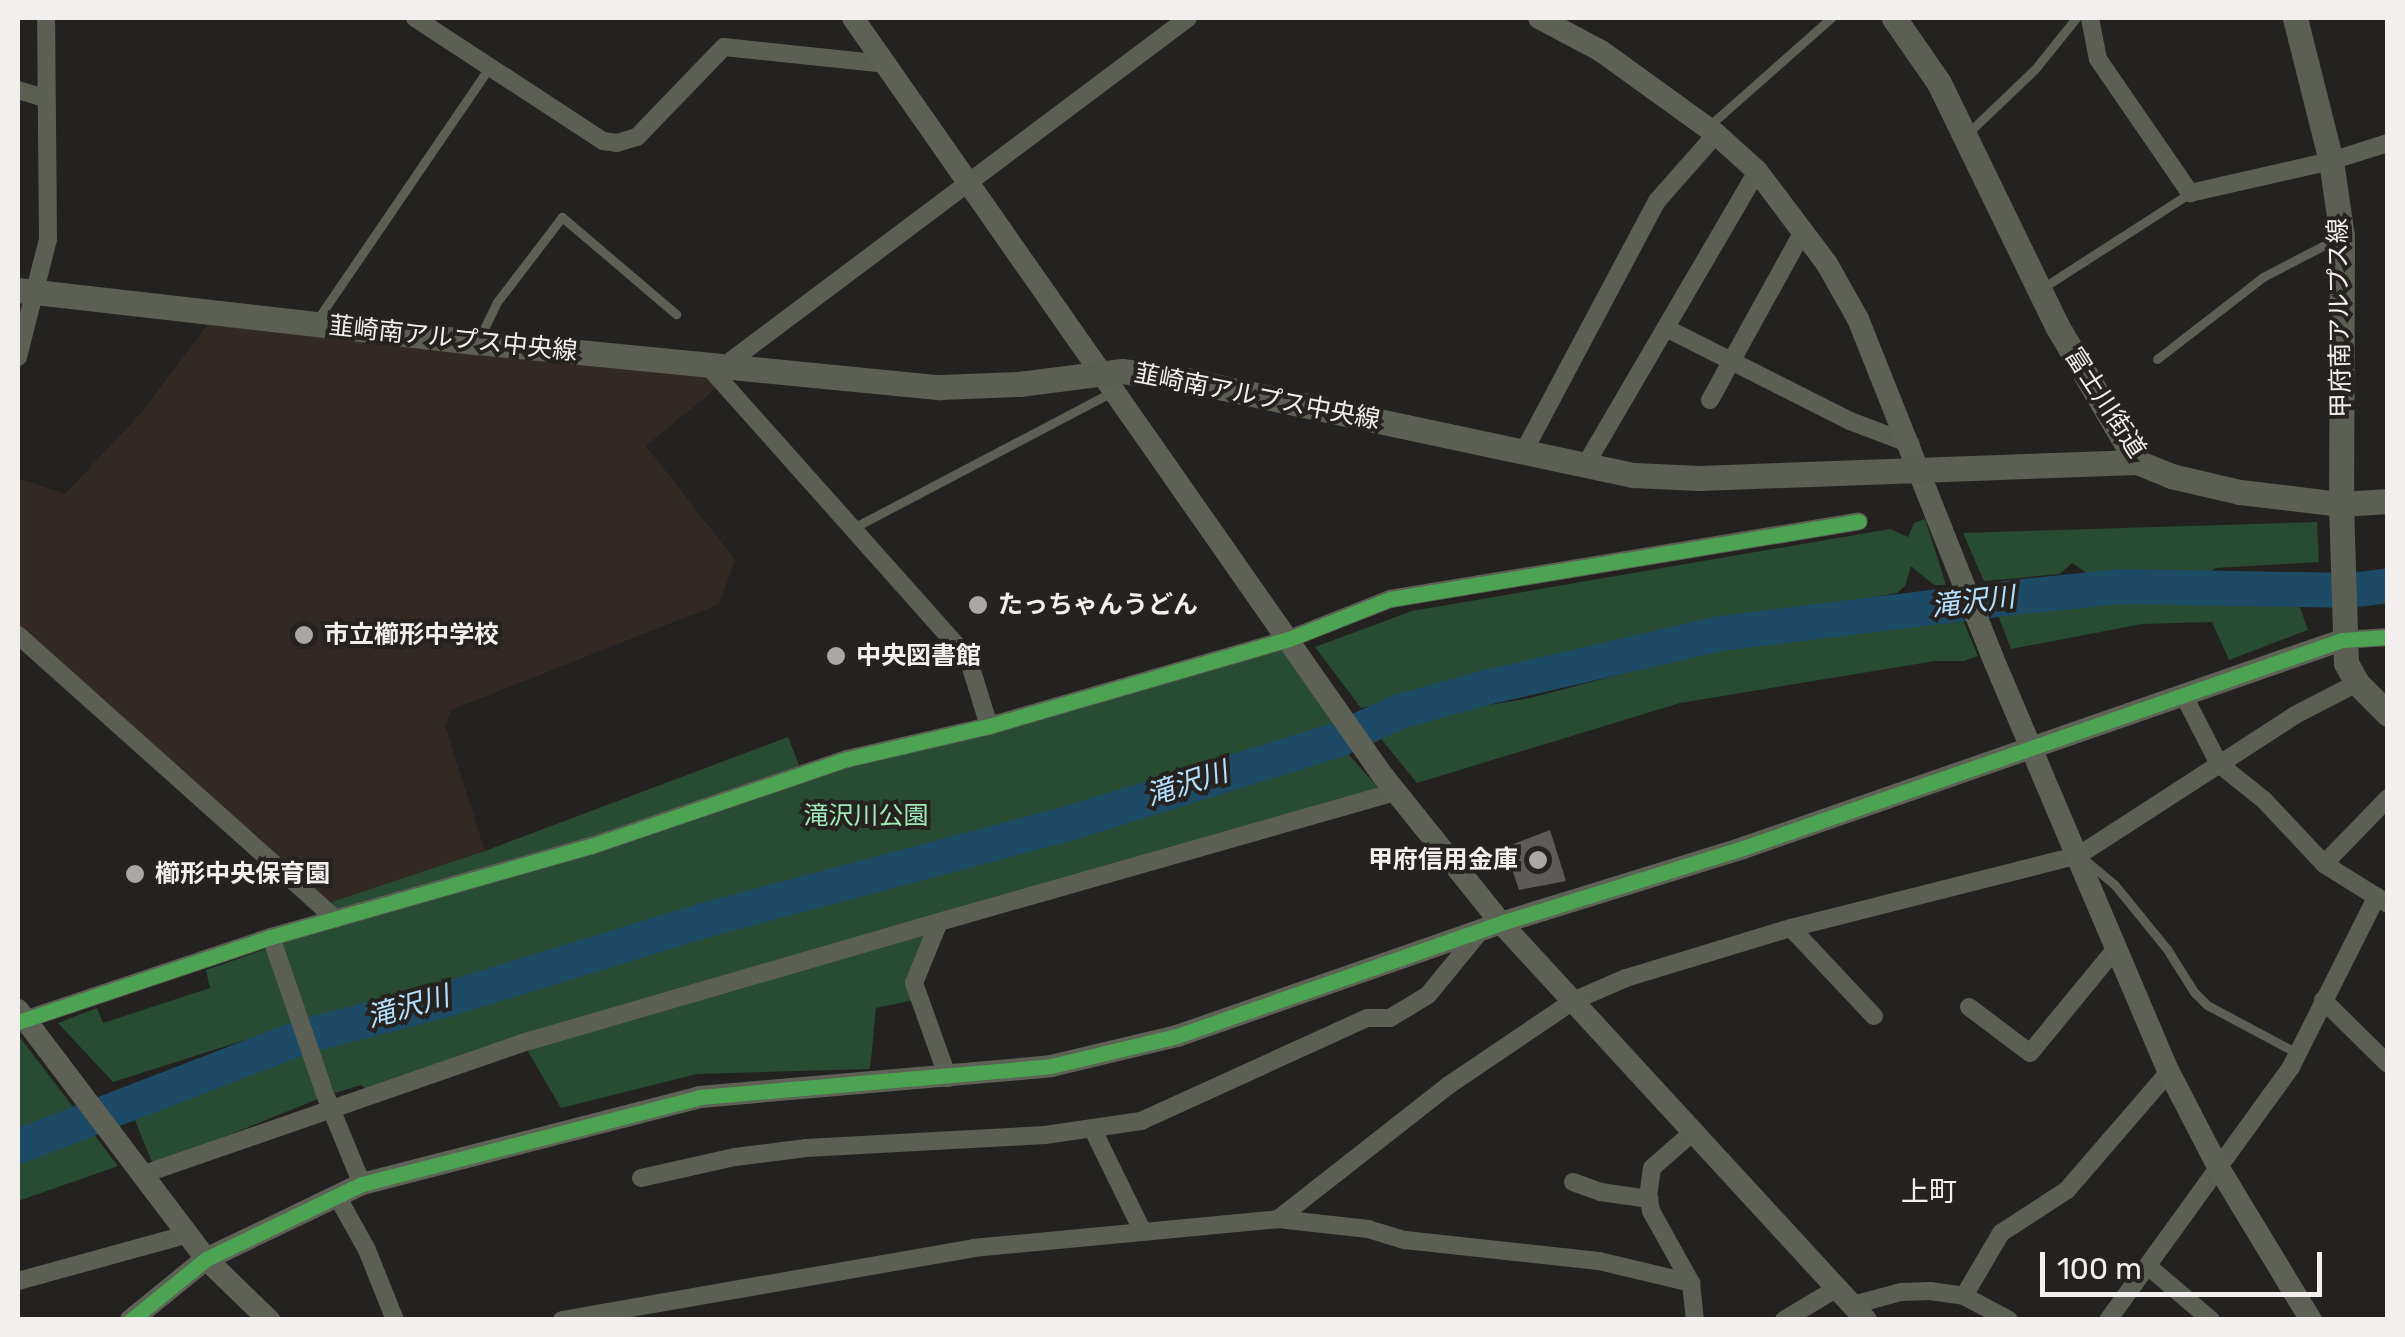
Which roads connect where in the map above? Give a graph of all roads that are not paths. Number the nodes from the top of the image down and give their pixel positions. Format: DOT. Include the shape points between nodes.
graph roads {
  1 [pos="46,18"];
  2 [pos="415,18"];
  3 [pos="854,18"];
  4 [pos="1188,18"];
  5 [pos="1538,18"];
  6 [pos="1831,18"];
  7 [pos="1894,18"];
  8 [pos="2076,18"];
  9 [pos="2090,18"];
  10 [pos="2295,18"];
  11 [pos="887,64"];
  12 [pos="490,66"];
  13 [pos="18,90"];
  14 [pos="45,98"];
  15 [pos="1712,130"];
  16 [pos="1964,137"];
  17 [pos="2388,143"];
  18 [pos="2331,161"];
  19 [pos="1758,171"];
  20 [pos="970,180"];
  21 [pos="2190,192"];
  22 [pos="1804,230"];
  23 [pos="2342,236"];
  24 [pos="2039,290"];
  25 [pos="28,291"];
  26 [pos="676,314"];
  27 [pos="314,324"];
  28 [pos="1666,328"];
  29 [pos="477,342"];
  30 [pos="18,356"];
  31 [pos="2157,359"];
  32 [pos="1732,361"];
  33 [pos="715,366"];
  34 [pos="1108,382"];
  35 [pos="1710,400"];
  36 [pos="1911,444"];
  37 [pos="1524,451"];
  38 [pos="2138,462"];
  39 [pos="1586,464"];
  40 [pos="1922,470"];
  41 [pos="2388,501"];
  42 [pos="2341,515"];
  43 [pos="1858,522"];
  44 [pos="855,527"];
  45 [pos="2342,628"];
  46 [pos="18,636"];
  47 [pos="2388,637"];
  48 [pos="1289,638"];
  49 [pos="2357,683"];
  50 [pos="2184,696"];
  51 [pos="2388,714"];
  52 [pos="989,726"];
  53 [pos="2032,749"];
  54 [pos="2220,764"];
  55 [pos="1390,784"];
  56 [pos="2388,798"];
  57 [pos="2079,855"];
  58 [pos="2324,864"];
  59 [pos="2382,900"];
  60 [pos="336,919"];
  61 [pos="939,922"];
  62 [pos="1492,926"];
  63 [pos="1791,928"];
  64 [pos="271,937"];
  65 [pos="2117,947"];
  66 [pos="2324,1000"];
  67 [pos="1573,1001"];
  68 [pos="1970,1007"];
  69 [pos="1874,1016"];
  70 [pos="24,1020"];
  71 [pos="2297,1054"];
  72 [pos="2388,1064"];
  73 [pos="2168,1072"];
  74 [pos="948,1078"];
  75 [pos="329,1101"];
  76 [pos="1092,1128"];
  77 [pos="1694,1131"];
  78 [pos="2217,1165"];
  79 [pos="140,1168"];
  80 [pos="641,1178"];
  81 [pos="1573,1182"];
  82 [pos="362,1184"];
  83 [pos="337,1196"];
  84 [pos="1648,1199"];
  85 [pos="1278,1220"];
  86 [pos="1142,1230"];
  87 [pos="189,1234"];
  88 [pos="206,1259"];
  89 [pos="2149,1267"];
  90 [pos="18,1282"];
  91 [pos="1691,1283"];
  92 [pos="1964,1296"];
  93 [pos="1852,1304"];
  94 [pos="647,1312"];
  95 [pos="131,1320"];
  96 [pos="270,1320"];
  97 [pos="396,1320"];
  98 [pos="562,1320"];
  99 [pos="1695,1320"];
  100 [pos="1784,1320"];
  101 [pos="2009,1320"];
  102 [pos="2108,1320"];
  103 [pos="2211,1320"];
  104 [pos="2312,1320"];
  1 -- 14 [label="street"];
  2 -- 12 [label="street"];
  3 -- 11 [label="street"];
  4 -- 20 [label="street"];
  5 -- 15 [label="street" via="1601,51"];
  6 -- 15 [label="lane"];
  7 -- 16 [label="main road, 富士川街道" via="1940,83"];
  8 -- 16 [label="lane"];
  9 -- 21 [label="street" via="2098,59"];
  10 -- 18 [label="main road, 甲府南アルプス線"];
  11 -- 12 [label="street" via="724,47 637,137 618,142 603,141"];
  11 -- 20 [label="street"];
  12 -- 27 [label="lane"];
  13 -- 14 [label="street"];
  14 -- 25 [label="street" via="48,239"];
  15 -- 19 [label="street"];
  15 -- 37 [label="street" via="1656,201"];
  16 -- 24 [label="main road, 富士川街道"];
  17 -- 18 [label="street"];
  18 -- 21 [label="street"];
  18 -- 23 [label="main road, 甲府南アルプス線"];
  19 -- 22 [label="street"];
  19 -- 28 [label="street"];
  20 -- 33 [label="street"];
  20 -- 34 [label="street"];
  21 -- 24 [label="lane"];
  22 -- 32 [label="street"];
  22 -- 36 [label="street" via="1858,319"];
  23 -- 31 [label="lane" via="2263,277"];
  23 -- 42 [label="main road, 甲府南アルプス線"];
  24 -- 38 [label="main road, 富士川街道"];
  25 -- 27 [label="main road, 韮崎南アルプス中央線"];
  25 -- 30 [label="street"];
  26 -- 29 [label="lane" via="562,216 497,302"];
  27 -- 29 [label="main road, 韮崎南アルプス中央線"];
  28 -- 32 [label="street"];
  28 -- 39 [label="street"];
  29 -- 33 [label="main road, 韮崎南アルプス中央線"];
  32 -- 35 [label="street"];
  32 -- 36 [label="street"];
  33 -- 34 [label="main road, 韮崎南アルプス中央線" via="940,387"];
  33 -- 44 [label="street"];
  34 -- 37 [label="main road, 韮崎南アルプス中央線" via="1186,380"];
  34 -- 44 [label="lane"];
  34 -- 48 [label="street"];
  36 -- 40 [label="street"];
  37 -- 39 [label="main road, 韮崎南アルプス中央線"];
  38 -- 40 [label="main road, 韮崎南アルプス中央線"];
  38 -- 42 [label="main road, 富士川街道"];
  39 -- 40 [label="main road, 韮崎南アルプス中央線" via="1634,475 1699,478"];
  40 -- 53 [label="street"];
  41 -- 42 [label="main road"];
  42 -- 45 [label="main road"];
  43 -- 48 [label="street" via="1390,599"];
  44 -- 52 [label="street" via="968,658"];
  45 -- 47 [label="street"];
  45 -- 49 [label="main road" via="2346,663"];
  45 -- 50 [label="street"];
  46 -- 60 [label="street"];
  48 -- 52 [label="street"];
  48 -- 55 [label="street"];
  49 -- 51 [label="main road"];
  49 -- 54 [label="street"];
  50 -- 53 [label="street"];
  50 -- 54 [label="street"];
  52 -- 60 [label="street" via="846,759 590,846"];
  53 -- 57 [label="street"];
  53 -- 62 [label="street"];
  54 -- 57 [label="street"];
  54 -- 58 [label="street"];
  55 -- 61 [label="street"];
  55 -- 62 [label="street"];
  56 -- 58 [label="street"];
  57 -- 63 [label="street"];
  57 -- 65 [label="street"];
  57 -- 71 [label="lane" via="2114,884 2208,1005"];
  58 -- 59 [label="street"];
  59 -- 66 [label="street"];
  60 -- 64 [label="street"];
  61 -- 74 [label="street" via="914,983"];
  61 -- 75 [label="street"];
  62 -- 67 [label="street"];
  62 -- 74 [label="street" via="1177,1036 1051,1066"];
  62 -- 76 [label="street" via="1428,995 1390,1018 1367,1018 1141,1121"];
  63 -- 67 [label="street"];
  63 -- 69 [label="street"];
  64 -- 70 [label="street"];
  64 -- 75 [label="street"];
  65 -- 68 [label="street" via="2030,1053"];
  65 -- 73 [label="street"];
  66 -- 71 [label="street"];
  66 -- 72 [label="street"];
  67 -- 77 [label="street"];
  67 -- 85 [label="street" via="1448,1085"];
  70 -- 79 [label="street"];
  71 -- 78 [label="street"];
  73 -- 78 [label="street"];
  73 -- 92 [label="street" via="2068,1190 2001,1233"];
  74 -- 82 [label="street" via="700,1097"];
  75 -- 79 [label="street"];
  75 -- 82 [label="street"];
  76 -- 80 [label="street" via="892,1147 806,1148"];
  76 -- 86 [label="street"];
  77 -- 84 [label="street" via="1652,1168"];
  77 -- 93 [label="street"];
  78 -- 89 [label="street"];
  78 -- 104 [label="street"];
  79 -- 87 [label="street"];
  81 -- 84 [label="street"];
  82 -- 83 [label="street"];
  83 -- 88 [label="street"];
  83 -- 97 [label="street"];
  84 -- 91 [label="street"];
  85 -- 86 [label="street"];
  85 -- 91 [label="street" via="1599,1261"];
  86 -- 94 [label="street" via="973,1248"];
  87 -- 88 [label="street"];
  87 -- 90 [label="street"];
  88 -- 95 [label="street"];
  88 -- 96 [label="street"];
  89 -- 102 [label="street"];
  89 -- 103 [label="street"];
  91 -- 99 [label="street"];
  92 -- 93 [label="street" via="1900,1292"];
  92 -- 101 [label="street"];
  93 -- 100 [label="street"];
  94 -- 98 [label="street"];
}
